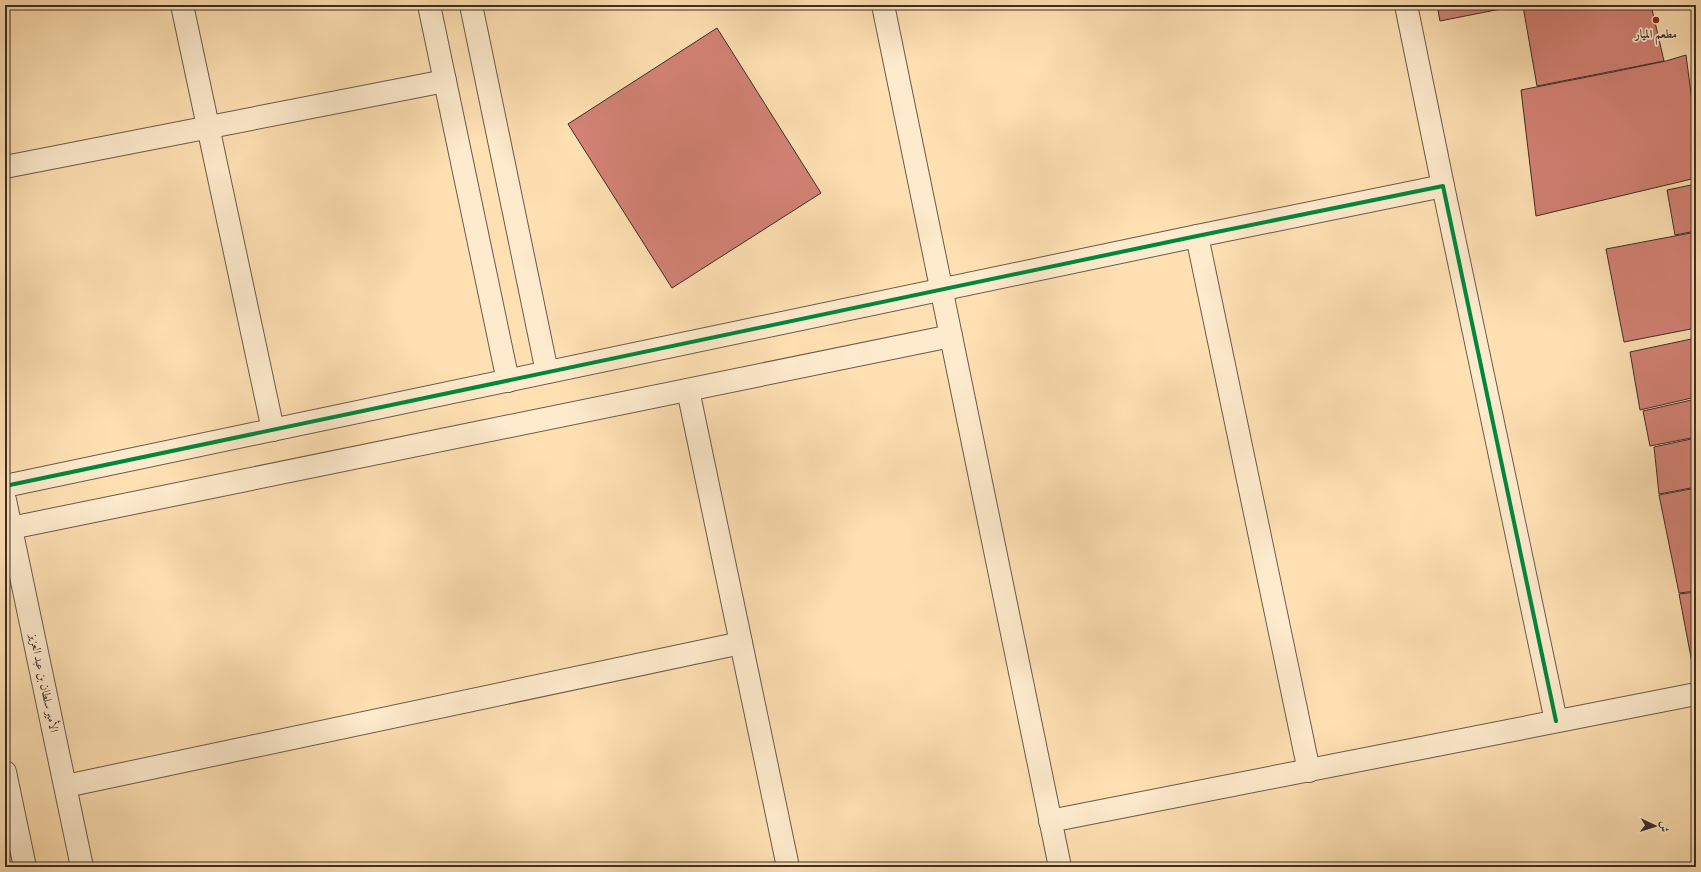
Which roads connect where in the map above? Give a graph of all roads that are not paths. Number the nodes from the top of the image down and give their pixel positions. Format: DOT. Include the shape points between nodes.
graph roads {
  1 [pos="182,5"];
  2 [pos="429,5"];
  3 [pos="471,5"];
  4 [pos="883,5"];
  5 [pos="1406,5"];
  6 [pos="445,81"];
  7 [pos="208,127"];
  8 [pos="5,167"];
  9 [pos="1443,186"];
  10 [pos="1197,236"];
  11 [pos="941,289"];
  12 [pos="951,336"];
  13 [pos="547,372"];
  14 [pos="508,380"];
  15 [pos="688,390"];
  16 [pos="273,430"];
  17 [pos="5,486"];
  18 [pos="5,500"];
  19 [pos="11,528"];
  20 [pos="741,643"];
  21 [pos="1696,694"];
  22 [pos="1556,722"];
  23 [pos="1309,771"];
  24 [pos="5,772"];
  25 [pos="66,786"];
  26 [pos="1050,821"];
  27 [pos="25,867"];
  28 [pos="82,867"];
  29 [pos="788,867"];
  30 [pos="1060,867"];
  1 -- 7 [label="street"];
  2 -- 6 [label="street"];
  3 -- 13 [label="street"];
  4 -- 11 [label="street"];
  5 -- 9 [label="street"];
  6 -- 7 [label="street"];
  6 -- 14 [label="street"];
  7 -- 8 [label="street"];
  7 -- 16 [label="street"];
  9 -- 10 [label="street"];
  9 -- 22 [label="street"];
  10 -- 11 [label="street"];
  10 -- 23 [label="street"];
  11 -- 12 [label="street"];
  11 -- 13 [label="street"];
  12 -- 15 [label="street"];
  12 -- 26 [label="street"];
  13 -- 14 [label="street"];
  14 -- 16 [label="street"];
  15 -- 19 [label="street"];
  15 -- 20 [label="street"];
  16 -- 17 [label="street"];
  18 -- 19 [label="street, الأمير سلطان بن عبد العزيز"];
  19 -- 25 [label="street, الأمير سلطان بن عبد العزيز"];
  20 -- 25 [label="street"];
  20 -- 29 [label="street"];
  21 -- 22 [label="street"];
  22 -- 23 [label="street"];
  23 -- 26 [label="street"];
  24 -- 27 [label="street"];
  25 -- 28 [label="street, الأمير سلطان بن عبد العزيز"];
  26 -- 30 [label="street"];
}
